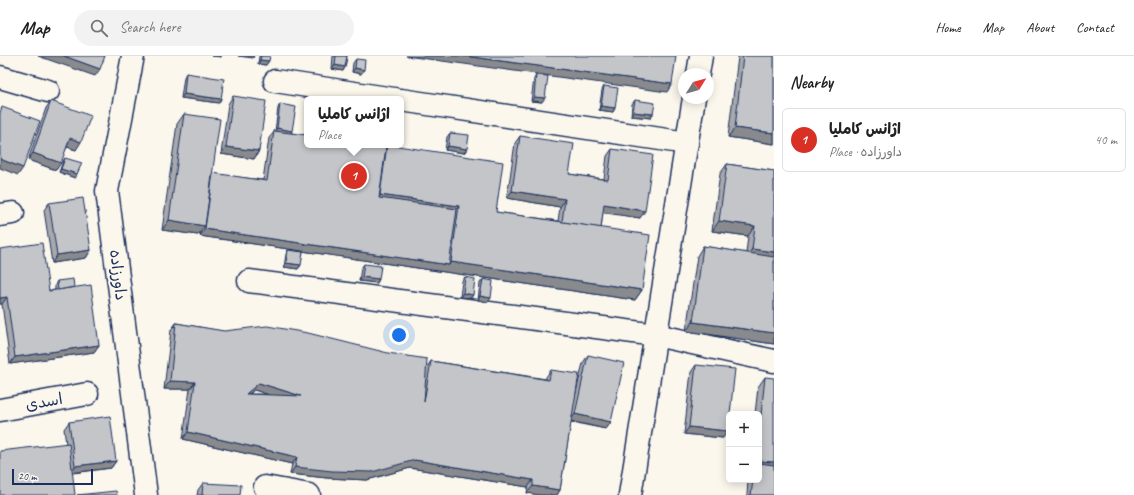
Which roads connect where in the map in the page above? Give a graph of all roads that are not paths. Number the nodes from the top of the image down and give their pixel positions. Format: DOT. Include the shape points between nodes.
graph roads {
  1 [pos="133,56"];
  2 [pos="701,56"];
  3 [pos="699,68"];
  4 [pos="0,77"];
  5 [pos="275,81"];
  6 [pos="48,91"];
  7 [pos="374,96"];
  8 [pos="404,100"];
  9 [pos="693,104"];
  10 [pos="687,143"];
  11 [pos="249,281"];
  12 [pos="656,335"];
  13 [pos="774,360"];
  14 [pos="87,394"];
  15 [pos="0,410"];
  16 [pos="265,487"];
  17 [pos="146,495"];
  18 [pos="309,495"];
  19 [pos="630,495"];
  1 -- 17 [label="street, داورزاده" via="107,191"];
  2 -- 3 [label="street"];
  4 -- 6 [label="street"];
  5 -- 7 [label="street"];
  8 -- 10 [label="street"];
  9 -- 10 [label="street"];
  10 -- 12 [label="street"];
  11 -- 12 [label="street"];
  12 -- 13 [label="street"];
  12 -- 19 [label="street"];
  14 -- 15 [label="street, اسدی"];
  16 -- 18 [label="street"];
}
